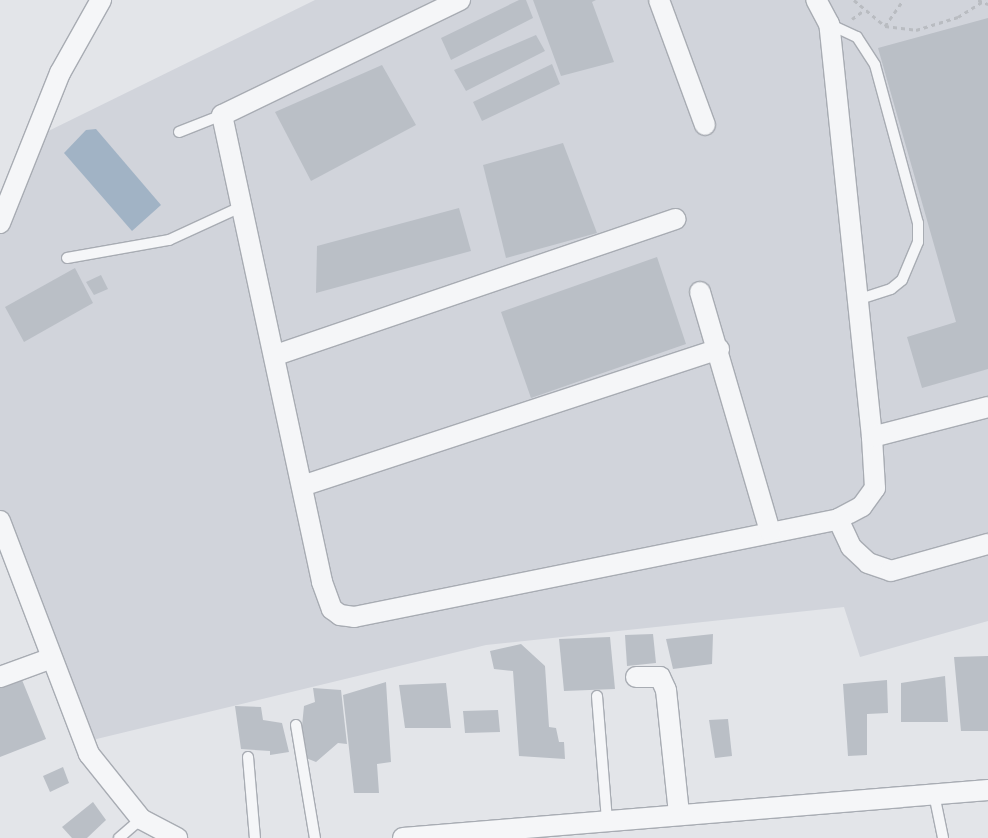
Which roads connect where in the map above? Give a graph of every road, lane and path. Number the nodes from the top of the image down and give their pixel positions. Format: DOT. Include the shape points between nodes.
graph roads {
  1 [pos="101,0"];
  2 [pos="460,0"];
  3 [pos="659,0"];
  4 [pos="816,0"];
  5 [pos="854,0"];
  6 [pos="903,0"];
  7 [pos="978,0"];
  8 [pos="986,2"];
  9 [pos="829,24"];
  10 [pos="885,26"];
  11 [pos="222,115"];
  12 [pos="705,125"];
  13 [pos="179,132"];
  14 [pos="243,206"];
  15 [pos="675,219"];
  16 [pos="0,223"];
  17 [pos="67,258"];
  18 [pos="700,292"];
  19 [pos="858,300"];
  20 [pos="719,350"];
  21 [pos="276,354"];
  22 [pos="988,407"];
  23 [pos="872,437"];
  24 [pos="302,486"];
  25 [pos="838,520"];
  26 [pos="0,521"];
  27 [pos="770,532"];
  28 [pos="988,544"];
  29 [pos="52,658"];
  30 [pos="636,677"];
  31 [pos="0,678"];
  32 [pos="596,696"];
  33 [pos="296,725"];
  34 [pos="248,757"];
  35 [pos="988,790"];
  36 [pos="934,794"];
  37 [pos="679,813"];
  38 [pos="141,819"];
  39 [pos="607,821"];
  40 [pos="554,832"];
  41 [pos="119,838"];
  42 [pos="177,838"];
  43 [pos="255,838"];
  44 [pos="315,838"];
  45 [pos="403,838"];
  46 [pos="943,838"];
  1 -- 16 [label="street" via="60,73"];
  2 -- 11 [label="street"];
  3 -- 12 [label="street"];
  4 -- 9 [label="street"];
  5 -- 10 [label="path"];
  6 -- 10 [label="path"];
  7 -- 8 [label="path"];
  8 -- 10 [label="path" via="916,30"];
  9 -- 19 [label="street"];
  9 -- 19 [label="lane" via="857,37 875,64 918,224 918,242 902,280 891,289"];
  11 -- 13 [label="lane"];
  11 -- 14 [label="street"];
  14 -- 17 [label="lane" via="169,240"];
  14 -- 21 [label="street"];
  15 -- 21 [label="street"];
  18 -- 20 [label="street"];
  19 -- 23 [label="street"];
  20 -- 24 [label="street"];
  20 -- 27 [label="street"];
  21 -- 24 [label="street"];
  22 -- 23 [label="street"];
  23 -- 25 [label="street" via="875,488 862,506"];
  24 -- 27 [label="street" via="326,597 340,615 354,617"];
  25 -- 27 [label="street"];
  25 -- 28 [label="street" via="851,547 868,563 892,571"];
  26 -- 29 [label="street"];
  29 -- 31 [label="street"];
  29 -- 38 [label="street" via="89,754"];
  30 -- 37 [label="street" via="660,677 666,690"];
  32 -- 39 [label="lane"];
  33 -- 44 [label="lane"];
  34 -- 43 [label="lane"];
  35 -- 36 [label="street"];
  36 -- 37 [label="street"];
  36 -- 46 [label="lane"];
  37 -- 39 [label="street"];
  38 -- 41 [label="lane"];
  38 -- 42 [label="street"];
  39 -- 40 [label="street"];
  40 -- 45 [label="street"];
}
